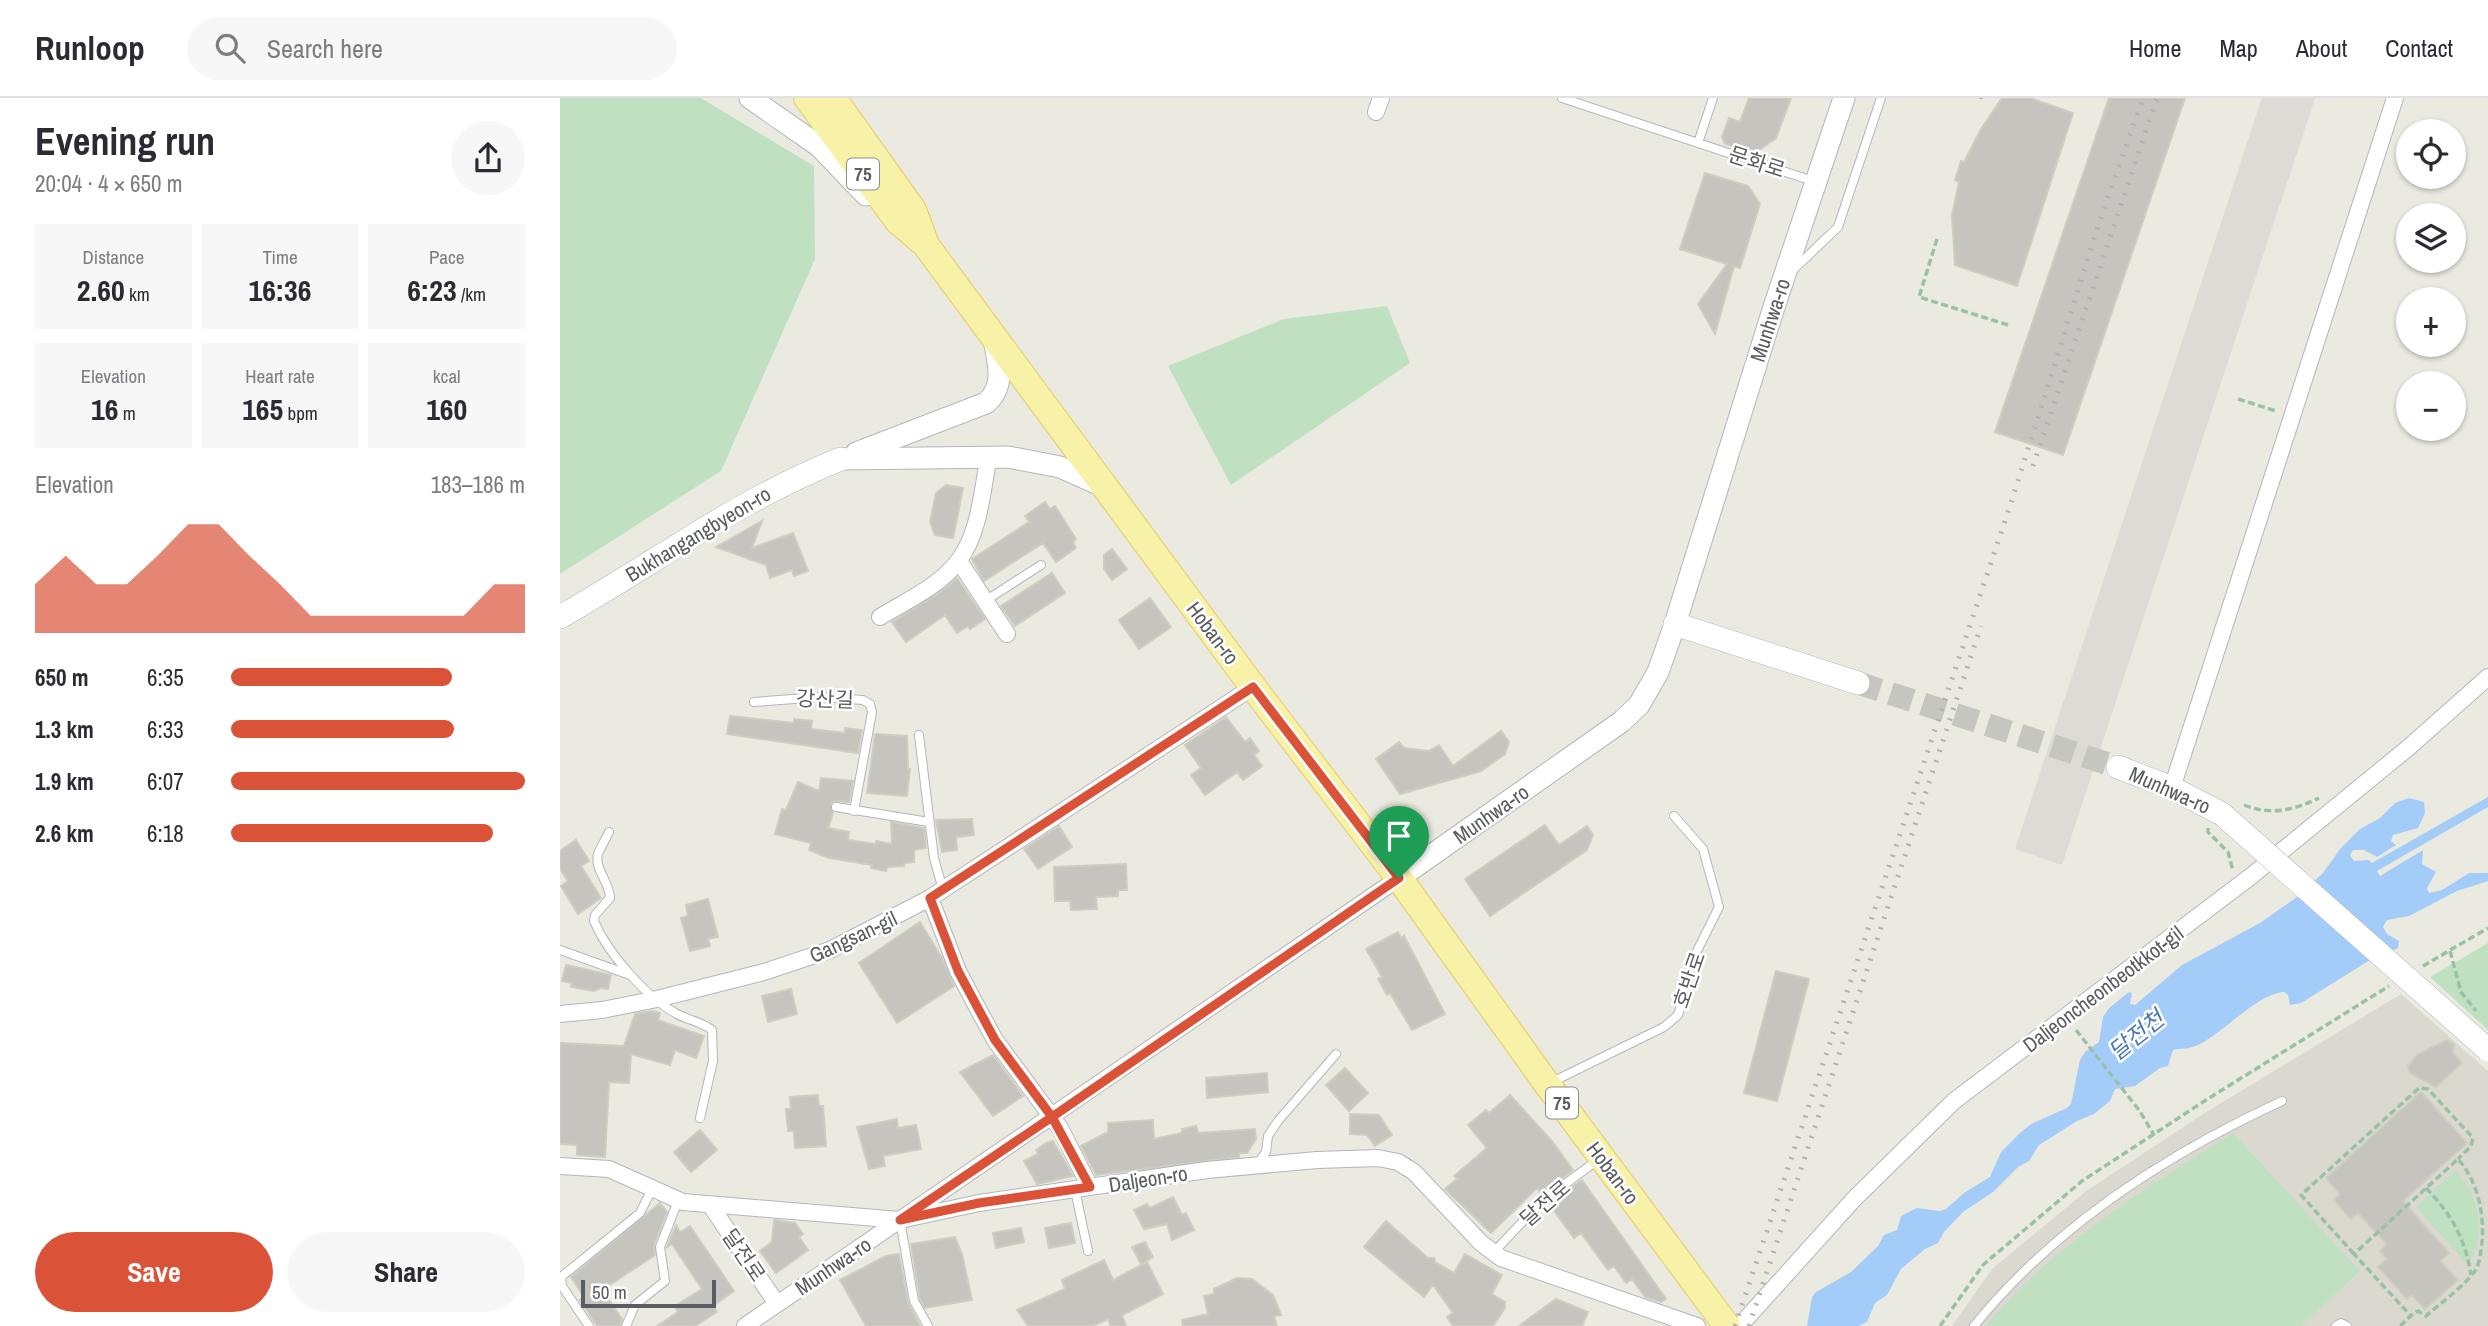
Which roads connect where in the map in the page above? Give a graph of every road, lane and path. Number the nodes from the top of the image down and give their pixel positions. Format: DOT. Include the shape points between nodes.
graph roads {
  1 [pos="750,98"];
  2 [pos="807,98"];
  3 [pos="833,98"];
  4 [pos="1562,98"];
  5 [pos="1713,98"];
  6 [pos="1844,98"];
  7 [pos="1881,98"];
  8 [pos="2395,98"];
  9 [pos="1698,143"];
  10 [pos="1816,182"];
  11 [pos="898,221"];
  12 [pos="1937,239"];
  13 [pos="925,244"];
  14 [pos="1784,279"];
  15 [pos="2008,325"];
  16 [pos="994,340"];
  17 [pos="2238,399"];
  18 [pos="2292,416"];
  19 [pos="989,456"];
  20 [pos="841,459"];
  21 [pos="1105,487"];
  22 [pos="959,561"];
  23 [pos="1041,565"];
  24 [pos="985,601"];
  25 [pos="560,617"];
  26 [pos="880,617"];
  27 [pos="1675,624"];
  28 [pos="1007,634"];
  29 [pos="2488,677"];
  30 [pos="1858,683"];
  31 [pos="1253,687"];
  32 [pos="754,702"];
  33 [pos="919,735"];
  34 [pos="2118,767"];
  35 [pos="2172,788"];
  36 [pos="2329,792"];
  37 [pos="836,807"];
  38 [pos="855,811"];
  39 [pos="2222,814"];
  40 [pos="1674,816"];
  41 [pos="929,822"];
  42 [pos="609,832"];
  43 [pos="1399,878"];
  44 [pos="2230,892"];
  45 [pos="936,894"];
  46 [pos="2488,928"];
  47 [pos="560,950"];
  48 [pos="2450,951"];
  49 [pos="2417,970"];
  50 [pos="633,976"];
  51 [pos="2395,983"];
  52 [pos="2461,992"];
  53 [pos="657,999"];
  54 [pos="560,1014"];
  55 [pos="2086,1042"];
  56 [pos="2488,1050"];
  57 [pos="1336,1054"];
  58 [pos="1547,1084"];
  59 [pos="2282,1101"];
  60 [pos="1052,1117"];
  61 [pos="699,1118"];
  62 [pos="2154,1135"];
  63 [pos="1602,1157"];
  64 [pos="2458,1159"];
  65 [pos="1256,1165"];
  66 [pos="560,1166"];
  67 [pos="2426,1188"];
  68 [pos="652,1189"];
  69 [pos="1083,1189"];
  70 [pos="678,1201"];
  71 [pos="711,1206"];
  72 [pos="900,1220"];
  73 [pos="1088,1251"];
  74 [pos="1493,1253"];
  75 [pos="2354,1254"];
  76 [pos="2471,1275"];
  77 [pos="777,1304"];
  78 [pos="2411,1316"];
  79 [pos="1662,1322"];
  80 [pos="589,1326"];
  81 [pos="626,1326"];
  82 [pos="745,1326"];
  83 [pos="928,1326"];
  84 [pos="1697,1326"];
  85 [pos="1727,1326"];
  86 [pos="1742,1326"];
  87 [pos="1940,1326"];
  88 [pos="1974,1326"];
  89 [pos="2336,1326"];
  90 [pos="2347,1326"];
  91 [pos="2400,1326"];
  1 -- 11 [label="street, Hoban-ro" via="819,146"];
  2 -- 11 [label="main road, Hoban-ro / 75"];
  3 -- 13 [label="main road, Hoban-ro / 75" via="913,210"];
  4 -- 9 [label="lane, 문화로"];
  5 -- 9 [label="lane"];
  6 -- 10 [label="street, Munhwa-ro"];
  7 -- 14 [label="lane" via="1838,227"];
  8 -- 18 [label="street"];
  9 -- 10 [label="lane, 문화로"];
  10 -- 14 [label="street, Munhwa-ro"];
  11 -- 13 [label="main road, Hoban-ro / 75"];
  12 -- 15 [label="path" via="1919,297"];
  13 -- 16 [label="main road, Hoban-ro / 75"];
  14 -- 27 [label="street, Munhwa-ro"];
  16 -- 20 [label="street" via="999,385 986,403"];
  16 -- 21 [label="main road, Hoban-ro / 75"];
  17 -- 18 [label="path"];
  18 -- 35 [label="street"];
  19 -- 20 [label="street"];
  19 -- 21 [label="street" via="1060,467"];
  19 -- 22 [label="street" via="975,525"];
  20 -- 25 [label="main road, Bukhangangbyeon-ro" via="743,504"];
  21 -- 31 [label="main road, Hoban-ro / 75"];
  22 -- 24 [label="street"];
  22 -- 26 [label="street" via="940,579"];
  23 -- 24 [label="lane"];
  24 -- 28 [label="street"];
  27 -- 30 [label="main road"];
  27 -- 43 [label="street, Munhwa-ro" via="1658,672 1639,705 1621,722"];
  29 -- 44 [label="street, Daljeoncheonbeotkkot-gil"];
  31 -- 43 [label="main road, Hoban-ro / 75"];
  31 -- 45 [label="street, Gangsan-gil"];
  32 -- 38 [label="lane, 강산길" via="819,697 870,704"];
  33 -- 41 [label="lane"];
  34 -- 35 [label="main road, Munhwa-ro"];
  35 -- 39 [label="main road, Munhwa-ro"];
  36 -- 39 [label="path" via="2281,811 2261,812 2239,803"];
  37 -- 38 [label="lane"];
  38 -- 41 [label="lane"];
  39 -- 44 [label="path" via="2208,832 2232,862"];
  39 -- 56 [label="main road, Munhwa-ro, bridge"];
  40 -- 58 [label="lane, 호반로" via="1703,849 1720,907 1695,955 1678,1015 1664,1027"];
  41 -- 45 [label="lane"];
  42 -- 50 [label="lane" via="598,862 610,898 594,921"];
  43 -- 58 [label="main road, Hoban-ro / 75"];
  43 -- 60 [label="street, Munhwa-ro"];
  44 -- 86 [label="street, Daljeoncheonbeotkkot-gil" via="1954,1101 1854,1199"];
  45 -- 53 [label="street, Gangsan-gil" via="880,926 797,963"];
  45 -- 60 [label="street" via="958,971 989,1029"];
  46 -- 48 [label="path"];
  47 -- 50 [label="lane"];
  48 -- 49 [label="path"];
  48 -- 52 [label="path"];
  50 -- 53 [label="lane"];
  51 -- 62 [label="path"];
  53 -- 54 [label="street, Gangsan-gil"];
  53 -- 61 [label="lane" via="680,1016 712,1030 713,1061"];
  55 -- 62 [label="path"];
  57 -- 65 [label="lane" via="1278,1121"];
  58 -- 63 [label="main road, Hoban-ro / 75"];
  59 -- 88 [label="lane" via="2224,1128 2088,1216 1997,1297"];
  60 -- 69 [label="street"];
  60 -- 72 [label="street, Munhwa-ro"];
  62 -- 87 [label="path" via="2082,1181 1995,1254"];
  63 -- 74 [label="lane, 달전로" via="1536,1206"];
  63 -- 85 [label="main road, Hoban-ro / 75"];
  64 -- 67 [label="path"];
  64 -- 75 [label="path" via="2472,1146 2473,1138 2428,1089 2419,1088 2301,1195"];
  64 -- 76 [label="path" via="2476,1183 2488,1218 2485,1253"];
  65 -- 69 [label="street, Daljeon-ro"];
  65 -- 74 [label="street, Daljeon-ro" via="1378,1158 1398,1162 1420,1177"];
  66 -- 68 [label="street, Daljeon-ro" via="609,1169"];
  67 -- 75 [label="path"];
  67 -- 76 [label="path" via="2461,1235"];
  68 -- 70 [label="street, Daljeon-ro"];
  68 -- 80 [label="lane" via="640,1213 561,1277 562,1286"];
  69 -- 72 [label="street, Daljeon-ro" via="979,1203"];
  69 -- 73 [label="lane"];
  70 -- 71 [label="street, Daljeon-ro"];
  70 -- 81 [label="lane" via="660,1247 665,1281 635,1305"];
  71 -- 72 [label="street, Daljeon-ro"];
  71 -- 77 [label="street, 달전로"];
  72 -- 77 [label="street, Munhwa-ro"];
  72 -- 83 [label="lane" via="914,1301"];
  74 -- 79 [label="street, Daljeon-ro"];
  75 -- 78 [label="path"];
  76 -- 78 [label="path" via="2426,1316 2418,1311"];
  77 -- 82 [label="street, Munhwa-ro"];
  78 -- 91 [label="path"];
  79 -- 84 [label="street, Daljeon-ro"];
  89 -- 90 [label="lane"];
}
